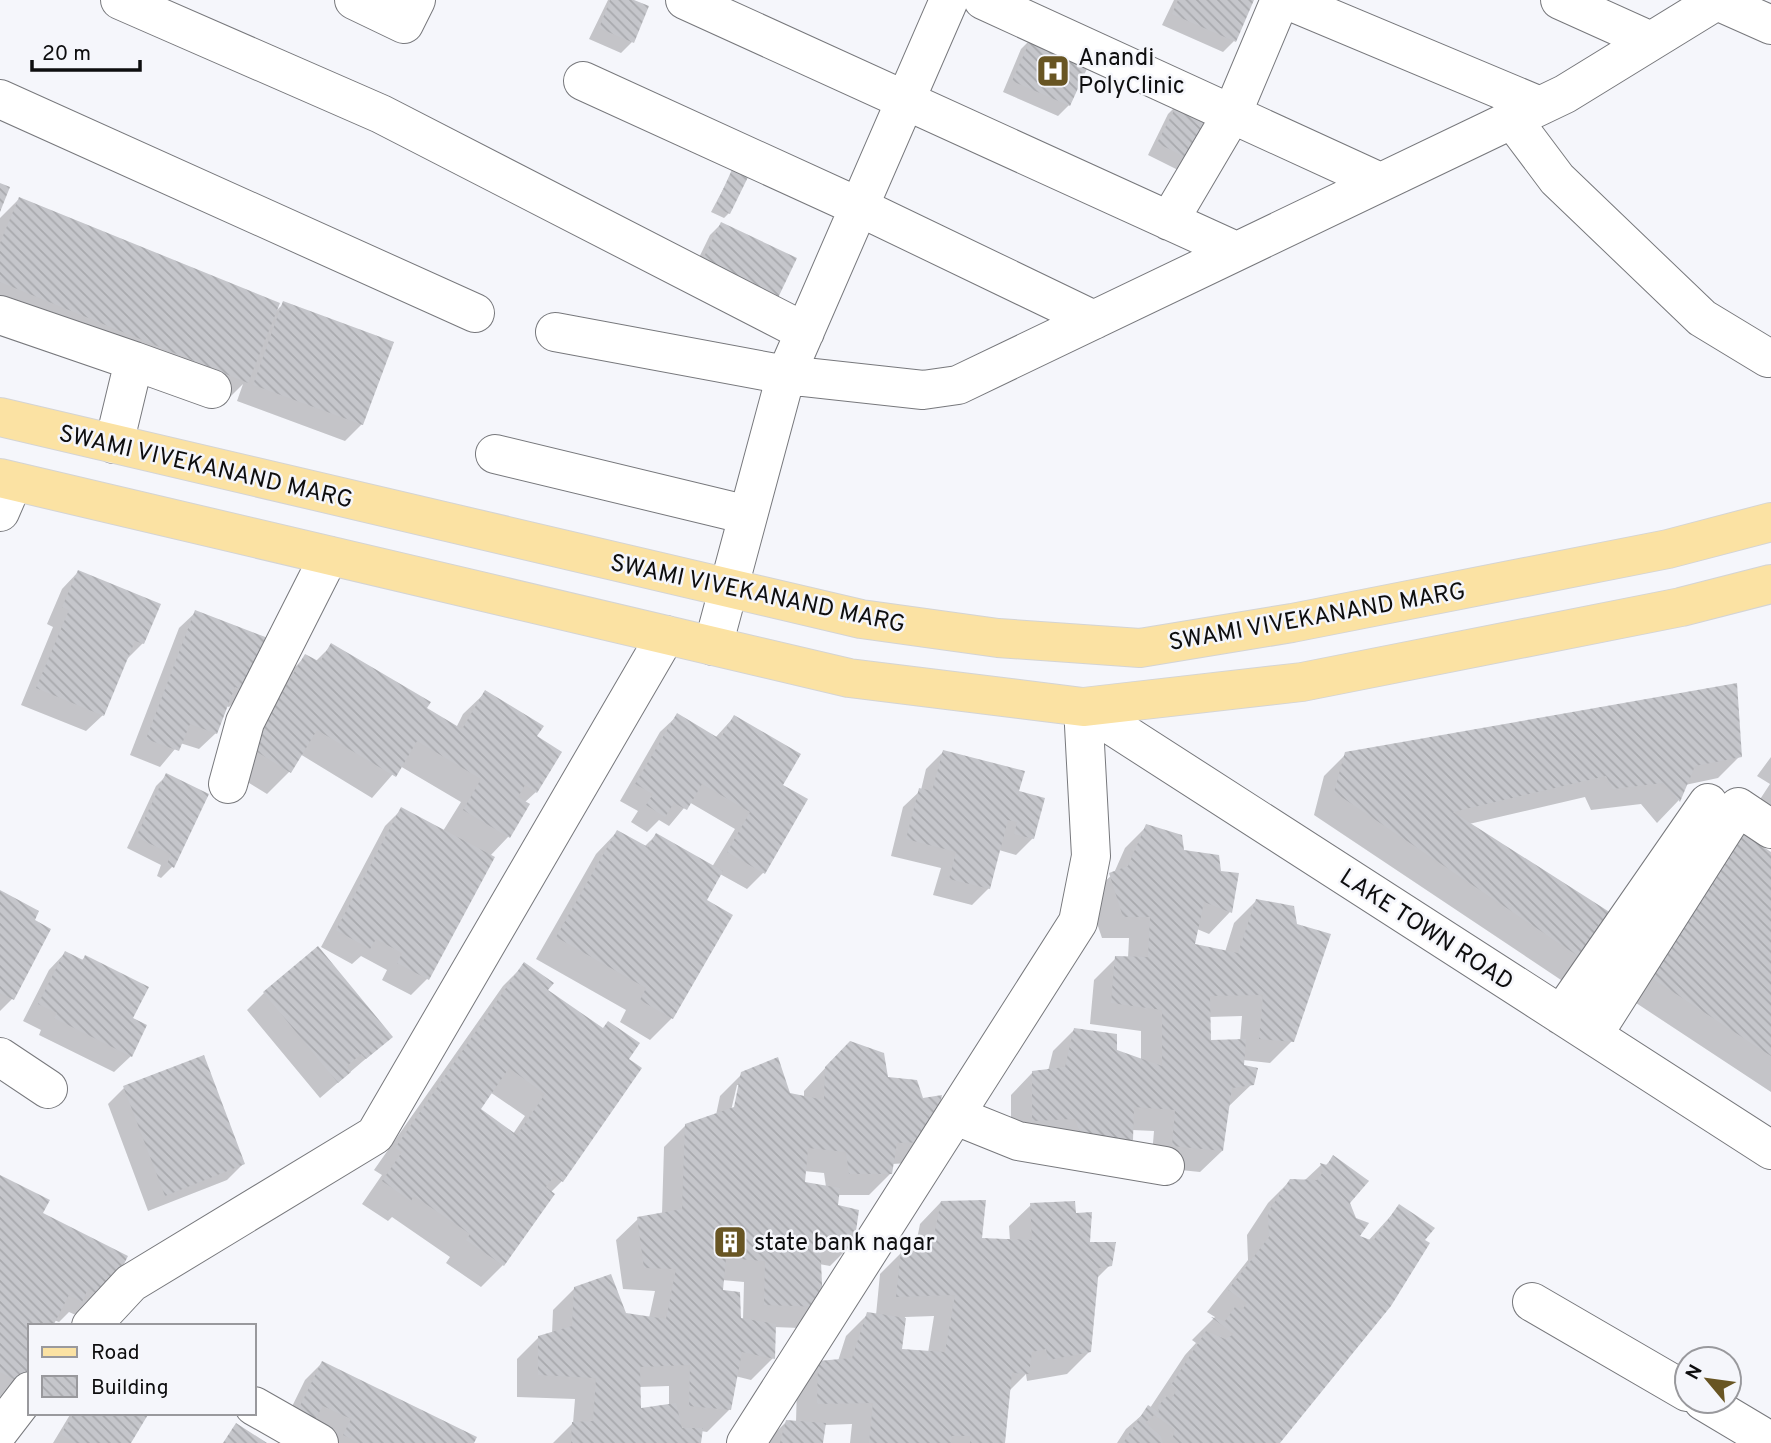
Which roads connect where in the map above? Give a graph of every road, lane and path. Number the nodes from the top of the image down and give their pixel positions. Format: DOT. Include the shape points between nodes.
graph roads {
  1 [pos="120,0"];
  2 [pos="354,0"];
  3 [pos="416,0"];
  4 [pos="685,0"];
  5 [pos="949,0"];
  6 [pos="983,0"];
  7 [pos="1280,0"];
  8 [pos="1287,0"];
  9 [pos="1560,0"];
  10 [pos="1718,0"];
  11 [pos="1771,25"];
  12 [pos="1651,41"];
  13 [pos="583,81"];
  14 [pos="0,99"];
  15 [pos="905,101"];
  16 [pos="1526,112"];
  17 [pos="1232,114"];
  18 [pos="1380,182"];
  19 [pos="859,207"];
  20 [pos="1169,221"];
  21 [pos="1236,251"];
  22 [pos="475,313"];
  23 [pos="0,316"];
  24 [pos="1094,320"];
  25 [pos="555,332"];
  26 [pos="804,332"];
  27 [pos="1768,358"];
  28 [pos="134,361"];
  29 [pos="786,374"];
  30 [pos="212,389"];
  31 [pos="0,417"];
  32 [pos="114,444"];
  33 [pos="495,454"];
  34 [pos="4,491"];
  35 [pos="748,515"];
  36 [pos="1771,522"];
  37 [pos="329,556"];
  38 [pos="1771,584"];
  39 [pos="728,588"];
  40 [pos="667,635"];
  41 [pos="713,646"];
  42 [pos="1083,707"];
  43 [pos="228,784"];
  44 [pos="1708,803"];
  45 [pos="1771,829"];
  46 [pos="1561,1015"];
  47 [pos="1593,1035"];
  48 [pos="0,1057"];
  49 [pos="48,1089"];
  50 [pos="956,1116"];
  51 [pos="1771,1150"];
  52 [pos="1165,1166"];
  53 [pos="1532,1302"];
  54 [pos="101,1323"];
  55 [pos="1673,1384"];
  56 [pos="28,1394"];
  57 [pos="256,1407"];
  58 [pos="1729,1415"];
  59 [pos="0,1430"];
  60 [pos="1762,1433"];
  61 [pos="318,1443"];
  62 [pos="746,1443"];
  1 -- 26 [label="street" via="381,114"];
  2 -- 3 [label="street" via="404,24"];
  4 -- 15 [label="street"];
  5 -- 15 [label="street"];
  6 -- 17 [label="street"];
  7 -- 17 [label="street"];
  8 -- 16 [label="street"];
  9 -- 12 [label="street"];
  10 -- 11 [label="street"];
  10 -- 12 [label="street"];
  12 -- 16 [label="street"];
  13 -- 19 [label="street"];
  14 -- 22 [label="street"];
  15 -- 19 [label="street"];
  15 -- 20 [label="street"];
  16 -- 18 [label="street"];
  16 -- 27 [label="street" via="1557,179 1702,318"];
  17 -- 18 [label="street"];
  17 -- 20 [label="street"];
  18 -- 21 [label="street"];
  19 -- 24 [label="street"];
  19 -- 26 [label="street"];
  20 -- 21 [label="street"];
  21 -- 24 [label="street"];
  23 -- 28 [label="street"];
  24 -- 29 [label="street" via="958,385 938,389"];
  25 -- 29 [label="street"];
  26 -- 29 [label="street"];
  28 -- 30 [label="street"];
  28 -- 32 [label="street"];
  29 -- 35 [label="street"];
  31 -- 32 [label="main road, SWAMI VIVEKANAND MARG"];
  32 -- 39 [label="main road, SWAMI VIVEKANAND MARG"];
  33 -- 35 [label="street"];
  34 -- 37 [label="main road"];
  35 -- 39 [label="street"];
  36 -- 39 [label="main road, SWAMI VIVEKANAND MARG" via="1628,557 1140,648 998,638 860,620"];
  37 -- 40 [label="main road"];
  37 -- 43 [label="street" via="246,722"];
  38 -- 42 [label="main road" via="1681,607 1302,682"];
  39 -- 41 [label="street"];
  40 -- 41 [label="main road"];
  40 -- 54 [label="street" via="375,1135 131,1283"];
  41 -- 42 [label="main road" via="849,678"];
  42 -- 46 [label="street, LAKE TOWN ROAD"];
  42 -- 50 [label="street" via="1091,856 1078,922"];
  44 -- 46 [label="street"];
  45 -- 47 [label="street" via="1738,807"];
  46 -- 47 [label="street, LAKE TOWN ROAD"];
  47 -- 51 [label="street, LAKE TOWN ROAD"];
  48 -- 49 [label="street"];
  50 -- 52 [label="street" via="1018,1141"];
  50 -- 62 [label="street"];
  53 -- 55 [label="street"];
  56 -- 59 [label="street"];
  57 -- 61 [label="street"];
  58 -- 60 [label="street"];
}
